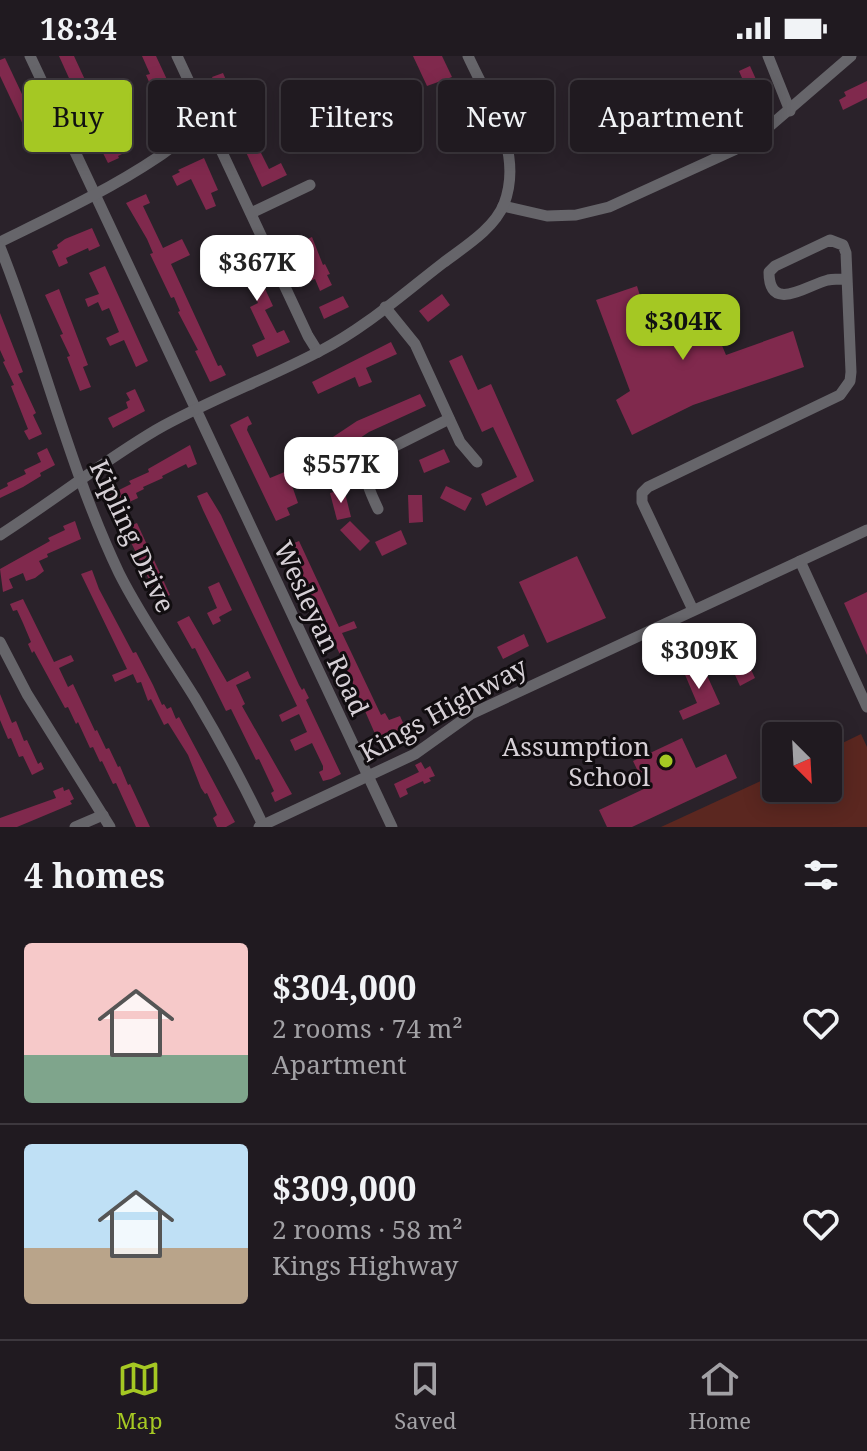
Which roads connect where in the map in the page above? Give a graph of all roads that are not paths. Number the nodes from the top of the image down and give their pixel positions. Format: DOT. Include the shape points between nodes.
graph roads {
  1 [pos="30,56"];
  2 [pos="177,56"];
  3 [pos="468,56"];
  4 [pos="768,56"];
  5 [pos="851,56"];
  6 [pos="188,80"];
  7 [pos="790,111"];
  8 [pos="164,152"];
  9 [pos="223,152"];
  10 [pos="310,185"];
  11 [pos="95,194"];
  12 [pos="503,206"];
  13 [pos="251,213"];
  14 [pos="0,244"];
  15 [pos="847,279"];
  16 [pos="385,307"];
  17 [pos="318,352"];
  18 [pos="196,410"];
  19 [pos="449,419"];
  20 [pos="477,462"];
  21 [pos="80,479"];
  22 [pos="378,509"];
  23 [pos="867,530"];
  24 [pos="0,535"];
  25 [pos="800,561"];
  26 [pos="693,610"];
  27 [pos="0,642"];
  28 [pos="867,707"];
  29 [pos="367,776"];
  30 [pos="103,815"];
  31 [pos="262,826"];
  32 [pos="75,827"];
  33 [pos="110,827"];
  34 [pos="392,827"];
  1 -- 11 [label="street, Wesleyan Road"];
  2 -- 6 [label="street"];
  3 -- 12 [label="street" via="508,145 510,178"];
  4 -- 7 [label="street"];
  5 -- 7 [label="street"];
  7 -- 12 [label="street" via="734,150 609,207 547,216"];
  8 -- 11 [label="street"];
  9 -- 13 [label="street"];
  10 -- 13 [label="street"];
  11 -- 14 [label="street"];
  11 -- 18 [label="street, Wesleyan Road"];
  12 -- 16 [label="street" via="476,237"];
  13 -- 17 [label="street"];
  14 -- 21 [label="street, Kipling Drive"];
  15 -- 15 [label="street" via="829,280 788,296 773,287 769,272 830,240 843,245"];
  15 -- 26 [label="street" via="851,372 840,395 642,493"];
  16 -- 17 [label="street"];
  16 -- 19 [label="street" via="415,344"];
  17 -- 18 [label="street"];
  18 -- 21 [label="street"];
  18 -- 29 [label="street, Wesleyan Road"];
  19 -- 20 [label="street"];
  19 -- 22 [label="street" via="373,457 366,480"];
  21 -- 24 [label="street"];
  21 -- 31 [label="street, Kipling Drive" via="132,598 203,712"];
  23 -- 25 [label="street, Kings Highway"];
  25 -- 26 [label="street, Kings Highway"];
  25 -- 28 [label="street"];
  26 -- 29 [label="street, Kings Highway" via="471,714 427,747"];
  27 -- 30 [label="street"];
  29 -- 31 [label="street, Kings Highway"];
  29 -- 34 [label="street, Wesleyan Road"];
  30 -- 32 [label="street"];
  30 -- 33 [label="street"];
}
